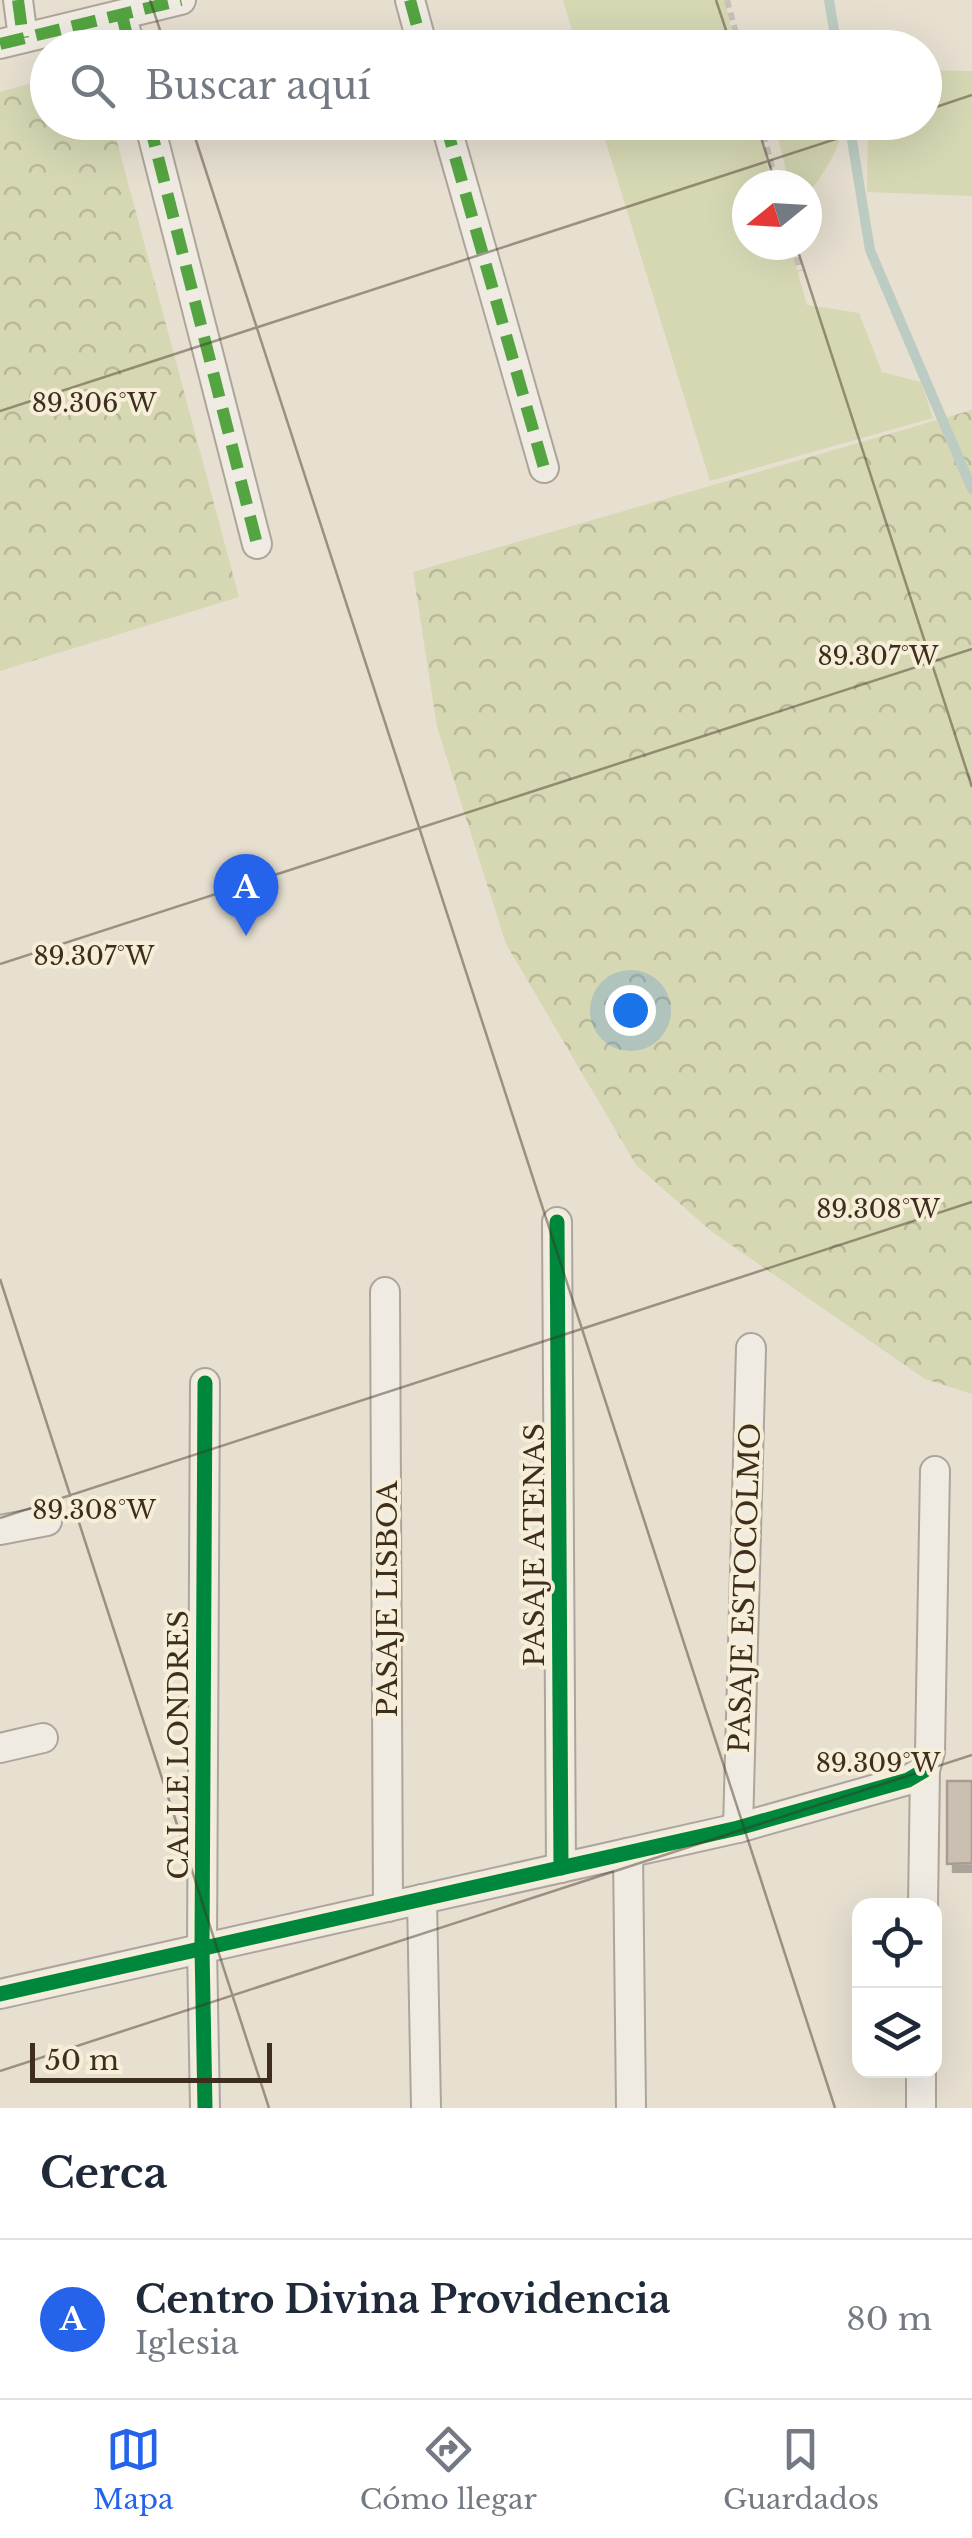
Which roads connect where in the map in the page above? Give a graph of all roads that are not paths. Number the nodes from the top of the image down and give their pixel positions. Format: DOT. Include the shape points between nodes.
graph roads {
  1 [pos="18,0"];
  2 [pos="181,0"];
  3 [pos="410,0"];
  4 [pos="122,15"];
  5 [pos="59,30"];
  6 [pos="126,30"];
  7 [pos="418,30"];
  8 [pos="12,41"];
  9 [pos="154,140"];
  10 [pos="450,140"];
  11 [pos="544,468"];
  12 [pos="257,544"];
  13 [pos="557,1222"];
  14 [pos="385,1292"];
  15 [pos="751,1348"];
  16 [pos="205,1383"];
  17 [pos="934,1472"];
  18 [pos="47,1521"];
  19 [pos="0,1530"];
  20 [pos="43,1738"];
  21 [pos="0,1748"];
  22 [pos="925,1770"];
  23 [pos="738,1828"];
  24 [pos="628,1853"];
  25 [pos="561,1868"];
  26 [pos="924,1898"];
  27 [pos="422,1899"];
  28 [pos="388,1907"];
  29 [pos="202,1948"];
  30 [pos="0,1994"];
  31 [pos="921,2078"];
  32 [pos="205,2108"];
  33 [pos="426,2108"];
  34 [pos="632,2108"];
  35 [pos="921,2108"];
  1 -- 8 [label="street"];
  2 -- 4 [label="street"];
  3 -- 7 [label="street"];
  4 -- 5 [label="street"];
  4 -- 6 [label="street"];
  9 -- 12 [label="street"];
  10 -- 11 [label="street"];
  13 -- 25 [label="street, PASAJE ATENAS"];
  14 -- 28 [label="street, PASAJE LISBOA"];
  15 -- 23 [label="street, PASAJE ESTOCOLMO"];
  16 -- 29 [label="street, CALLE LONDRES"];
  17 -- 22 [label="street"];
  18 -- 19 [label="street"];
  20 -- 21 [label="street"];
  22 -- 23 [label="street"];
  22 -- 26 [label="street"];
  23 -- 24 [label="street"];
  24 -- 25 [label="street"];
  24 -- 34 [label="street"];
  25 -- 27 [label="street"];
  27 -- 28 [label="street"];
  27 -- 33 [label="street"];
  28 -- 29 [label="street"];
  29 -- 30 [label="street"];
  29 -- 32 [label="street, CALLE LONDRES"];
  31 -- 35 [label="street"];
}
